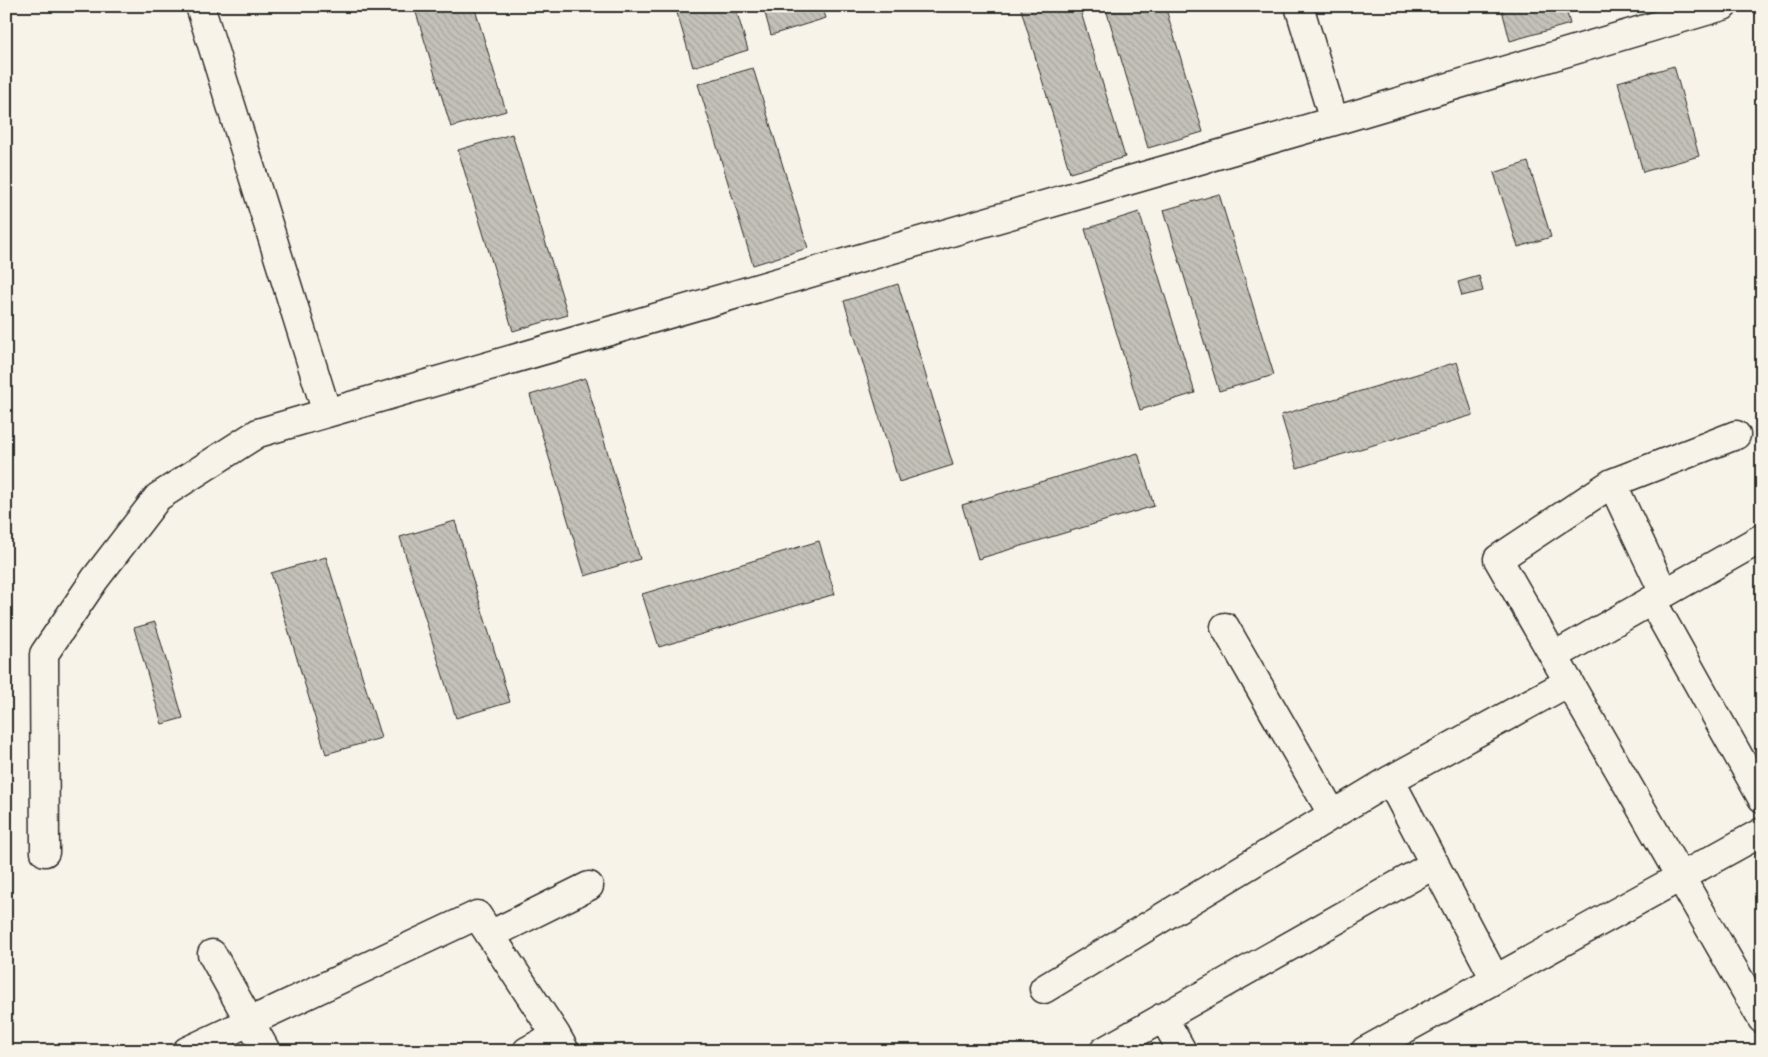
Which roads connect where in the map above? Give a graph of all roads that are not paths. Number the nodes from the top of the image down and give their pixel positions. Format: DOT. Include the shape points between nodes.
graph roads {
  1 [pos="200,6"];
  2 [pos="1299,6"];
  3 [pos="1723,6"];
  4 [pos="1667,14"];
  5 [pos="1334,121"];
  6 [pos="327,413"];
  7 [pos="1736,435"];
  8 [pos="1612,483"];
  9 [pos="1762,538"];
  10 [pos="1658,597"];
  11 [pos="1225,627"];
  12 [pos="1554,656"];
  13 [pos="1569,682"];
  14 [pos="1753,764"];
  15 [pos="1390,780"];
  16 [pos="1762,798"];
  17 [pos="1333,815"];
  18 [pos="1762,832"];
  19 [pos="45,852"];
  20 [pos="1435,864"];
  21 [pos="1680,877"];
  22 [pos="589,886"];
  23 [pos="490,935"];
  24 [pos="212,954"];
  25 [pos="1495,979"];
  26 [pos="1044,989"];
  27 [pos="1163,1018"];
  28 [pos="1762,1020"];
  29 [pos="250,1022"];
  30 [pos="561,1043"];
  31 [pos="1378,1048"];
  32 [pos="187,1051"];
  33 [pos="266,1051"];
  34 [pos="527,1051"];
  35 [pos="1104,1051"];
  36 [pos="1182,1051"];
  1 -- 6 [label="street"];
  2 -- 5 [label="street"];
  3 -- 4 [label="street"];
  4 -- 5 [label="street"];
  5 -- 6 [label="street"];
  6 -- 19 [label="street" via="258,433 158,496 95,579 44,654"];
  7 -- 8 [label="street"];
  8 -- 10 [label="street"];
  8 -- 12 [label="street" via="1498,559"];
  9 -- 10 [label="street"];
  10 -- 12 [label="street"];
  10 -- 14 [label="street"];
  11 -- 17 [label="street"];
  12 -- 13 [label="street"];
  13 -- 15 [label="street"];
  13 -- 21 [label="street"];
  14 -- 16 [label="street"];
  15 -- 17 [label="street"];
  15 -- 20 [label="street"];
  17 -- 26 [label="street"];
  18 -- 21 [label="street"];
  20 -- 25 [label="street"];
  20 -- 27 [label="street"];
  21 -- 25 [label="street"];
  21 -- 28 [label="street"];
  22 -- 23 [label="street"];
  23 -- 29 [label="street" via="477,915"];
  23 -- 30 [label="street"];
  24 -- 29 [label="street"];
  25 -- 31 [label="street"];
  27 -- 35 [label="street"];
  27 -- 36 [label="street"];
  29 -- 32 [label="street"];
  29 -- 33 [label="street"];
  30 -- 34 [label="street"];
}
